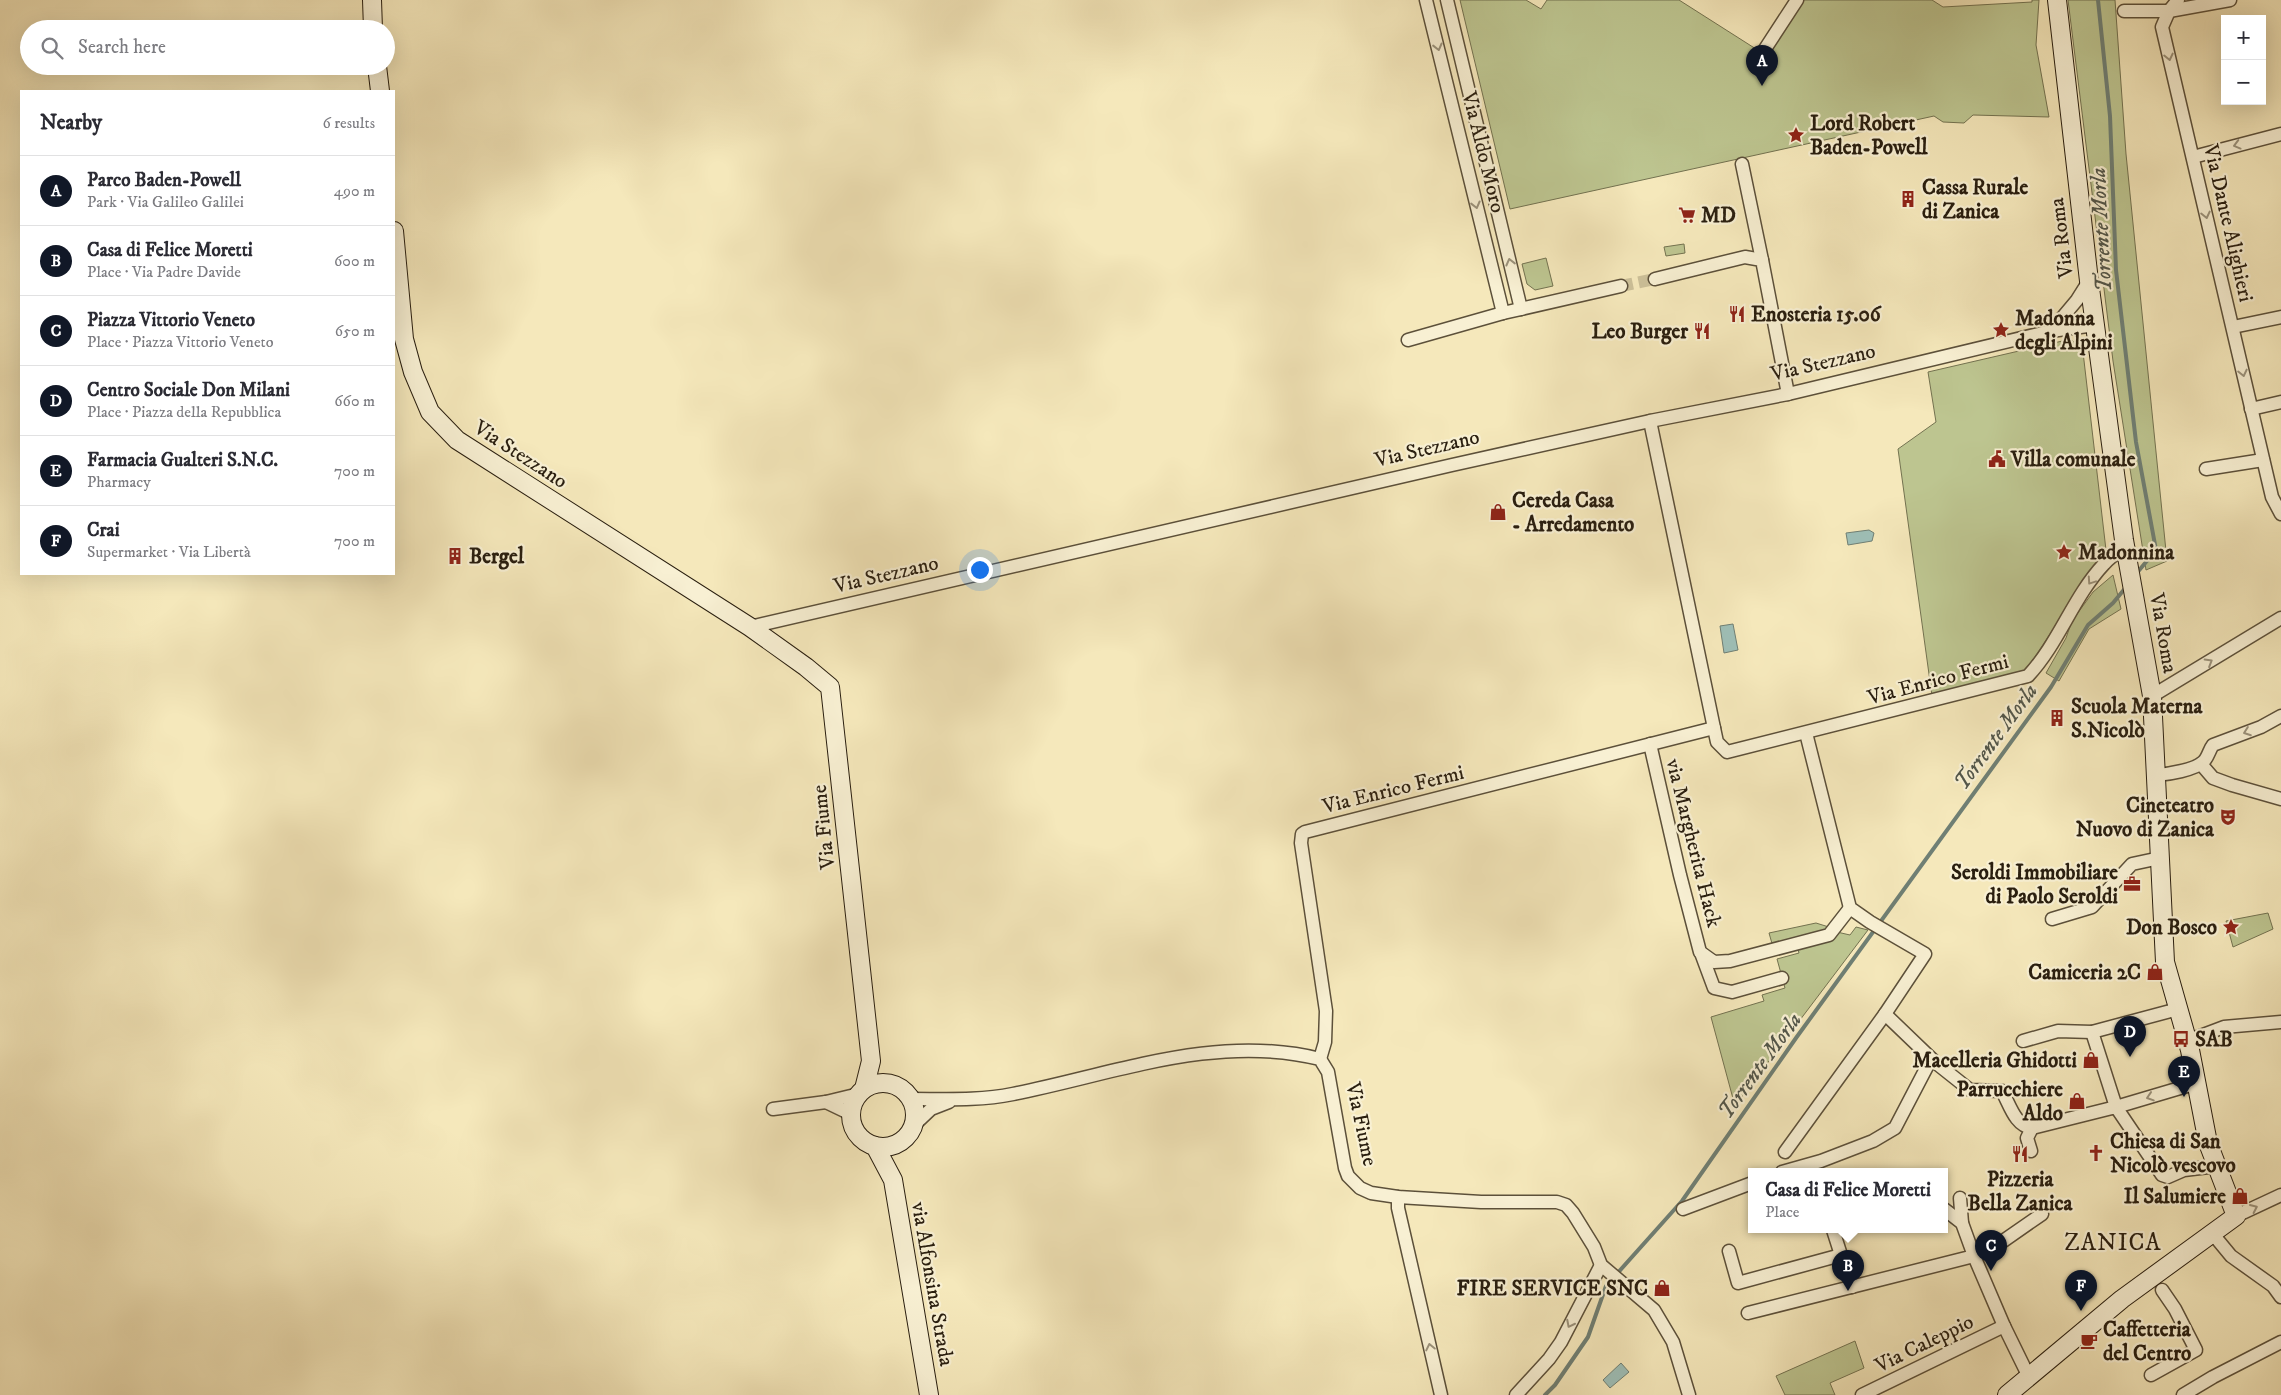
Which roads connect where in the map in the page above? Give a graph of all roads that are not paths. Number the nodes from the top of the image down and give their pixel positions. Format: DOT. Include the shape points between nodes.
graph roads {
  1 [pos="372,0"];
  2 [pos="1426,0"];
  3 [pos="1447,0"];
  4 [pos="1797,0"];
  5 [pos="2057,0"];
  6 [pos="2178,0"];
  7 [pos="2230,0"];
  8 [pos="2124,10"];
  9 [pos="2169,10"];
  10 [pos="373,20"];
  11 [pos="1765,49"];
  12 [pos="378,75"];
  13 [pos="380,90"];
  14 [pos="2281,134"];
  15 [pos="2193,157"];
  16 [pos="1742,164"];
  17 [pos="395,242"];
  18 [pos="1762,260"];
  19 [pos="1655,279"];
  20 [pos="2089,281"];
  21 [pos="1621,286"];
  22 [pos="1521,309"];
  23 [pos="1503,313"];
  24 [pos="2281,317"];
  25 [pos="2095,325"];
  26 [pos="2233,327"];
  27 [pos="2051,331"];
  28 [pos="1408,340"];
  29 [pos="1788,394"];
  30 [pos="2281,402"];
  31 [pos="2251,409"];
  32 [pos="1650,421"];
  33 [pos="2263,460"];
  34 [pos="2206,469"];
  35 [pos="2281,514"];
  36 [pos="2126,547"];
  37 [pos="2281,618"];
  38 [pos="750,627"];
  39 [pos="2152,696"];
  40 [pos="2281,716"];
  41 [pos="1714,728"];
  42 [pos="1806,733"];
  43 [pos="1650,744"];
  44 [pos="2201,764"];
  45 [pos="2157,774"];
  46 [pos="2281,799"];
  47 [pos="2160,858"];
  48 [pos="1850,908"];
  49 [pos="2052,919"];
  50 [pos="1700,952"];
  51 [pos="1782,978"];
  52 [pos="2178,1008"];
  53 [pos="1885,1014"];
  54 [pos="2281,1022"];
  55 [pos="2092,1032"];
  56 [pos="2024,1041"];
  57 [pos="2187,1041"];
  58 [pos="1320,1059"];
  59 [pos="1931,1059"];
  60 [pos="872,1060"];
  61 [pos="2197,1083"];
  62 [pos="890,1084"];
  63 [pos="861,1091"];
  64 [pos="911,1099"];
  65 [pos="954,1100"];
  66 [pos="826,1102"];
  67 [pos="2116,1107"];
  68 [pos="773,1109"];
  69 [pos="850,1114"];
  70 [pos="912,1127"];
  71 [pos="2032,1128"];
  72 [pos="901,1141"];
  73 [pos="875,1146"];
  74 [pos="2031,1151"];
  75 [pos="1785,1152"];
  76 [pos="2217,1166"];
  77 [pos="1796,1168"];
  78 [pos="893,1180"];
  79 [pos="1748,1185"];
  80 [pos="2281,1195"];
  81 [pos="1398,1197"];
  82 [pos="1960,1198"];
  83 [pos="1683,1209"];
  84 [pos="1948,1212"];
  85 [pos="2042,1214"];
  86 [pos="2236,1216"];
  87 [pos="1962,1223"];
  88 [pos="1834,1233"];
  89 [pos="2212,1233"];
  90 [pos="1729,1251"];
  91 [pos="1841,1255"];
  92 [pos="1974,1256"];
  93 [pos="1603,1267"];
  94 [pos="2156,1282"];
  95 [pos="1852,1287"];
  96 [pos="2281,1297"];
  97 [pos="1748,1313"];
  98 [pos="2004,1326"];
  99 [pos="2281,1342"];
  100 [pos="2151,1375"];
  101 [pos="2018,1389"];
  102 [pos="929,1395"];
  103 [pos="1441,1395"];
  104 [pos="1516,1395"];
  105 [pos="1689,1395"];
  106 [pos="1862,1395"];
  107 [pos="2183,1395"];
  1 -- 10 [label="street"];
  2 -- 23 [label="street, Via Aldo Moro, one-way"];
  22 -- 3 [label="street, Via Aldo Moro, one-way"];
  4 -- 11 [label="street"];
  5 -- 20 [label="street, Via Roma"];
  6 -- 9 [label="street, Via Dante Alighieri"];
  7 -- 9 [label="street"];
  8 -- 9 [label="street"];
  9 -- 15 [label="street, Via Dante Alighieri, one-way" via="2162,27"];
  12 -- 13 [label="street"];
  14 -- 15 [label="street, one-way"];
  15 -- 26 [label="street, Via Dante Alighieri, one-way"];
  16 -- 18 [label="street"];
  17 -- 38 [label="street, Via Stezzano" via="404,339 413,372 430,412 457,440"];
  18 -- 19 [label="street" via="1744,257"];
  18 -- 29 [label="street"];
  20 -- 25 [label="street, Via Roma"];
  20 -- 27 [label="street"];
  21 -- 22 [label="street"];
  22 -- 23 [label="street"];
  23 -- 28 [label="street"];
  24 -- 26 [label="street"];
  25 -- 27 [label="street, Via Stezzano"];
  25 -- 36 [label="street, Via Roma"];
  26 -- 31 [label="street, Via Dante Alighieri, one-way"];
  27 -- 29 [label="street, Via Stezzano"];
  29 -- 32 [label="street, Via Stezzano"];
  30 -- 31 [label="street"];
  31 -- 33 [label="street, Via Dante Alighieri"];
  32 -- 38 [label="street, Via Stezzano"];
  32 -- 41 [label="street, Via Enrico Fermi"];
  33 -- 34 [label="street"];
  33 -- 35 [label="street, Via Dante Alighieri" via="2272,497"];
  36 -- 39 [label="street, Via Roma"];
  36 -- 42 [label="street, Via Enrico Fermi, one-way" via="2094,575 2042,661 2028,676"];
  39 -- 37 [label="street, one-way"];
  38 -- 60 [label="street, Via Fiume" via="830,688"];
  39 -- 45 [label="street, Via Roma"];
  40 -- 44 [label="street, one-way" via="2212,745"];
  41 -- 42 [label="street, Via Enrico Fermi" via="1717,742 1727,752"];
  41 -- 43 [label="street, Via Enrico Fermi"];
  42 -- 48 [label="street"];
  43 -- 50 [label="street, via Margherita Hack"];
  43 -- 58 [label="street, Via Enrico Fermi" via="1302,834 1300,843 1326,1011 1326,1042"];
  44 -- 45 [label="street" via="2172,774"];
  44 -- 46 [label="street" via="2213,778"];
  45 -- 47 [label="street, Via Roma"];
  47 -- 49 [label="street" via="2132,864 2092,907"];
  47 -- 52 [label="street, Via Roma" via="2164,953"];
  48 -- 50 [label="street, via Margherita Hack" via="1829,935 1730,961 1714,962"];
  48 -- 53 [label="street" via="1925,954"];
  50 -- 51 [label="street, via Margherita Hack" via="1714,988 1732,992"];
  52 -- 55 [label="street"];
  52 -- 57 [label="street, Via Roma"];
  53 -- 59 [label="street"];
  53 -- 75 [label="street"];
  54 -- 57 [label="street" via="2224,1028"];
  55 -- 56 [label="street" via="2058,1032"];
  55 -- 67 [label="street"];
  57 -- 61 [label="street, Via Roma"];
  58 -- 65 [label="street" via="1262,1052 1186,1054 1012,1094"];
  58 -- 81 [label="street, Via Fiume" via="1330,1079 1348,1176 1360,1188 1371,1193"];
  59 -- 71 [label="street" via="1970,1090 2002,1091 2018,1121"];
  59 -- 77 [label="street" via="1896,1128 1873,1141"];
  60 -- 62 [label="street"];
  60 -- 63 [label="street, Via Fiume"];
  61 -- 67 [label="street, one-way"];
  61 -- 76 [label="street, Via Roma" via="2208,1143"];
  62 -- 63 [label="street" via="876,1084"];
  62 -- 64 [label="street" via="902,1089"];
  63 -- 66 [label="street"];
  63 -- 69 [label="street"];
  64 -- 65 [label="street"];
  64 -- 70 [label="street" via="915,1113"];
  65 -- 70 [label="street" via="931,1109"];
  66 -- 68 [label="street"];
  66 -- 69 [label="street"];
  67 -- 71 [label="street"];
  67 -- 76 [label="street" via="2162,1175 2168,1177 2184,1170"];
  69 -- 73 [label="street" via="857,1134"];
  70 -- 72 [label="street"];
  71 -- 74 [label="street" via="2028,1138"];
  72 -- 73 [label="street"];
  72 -- 78 [label="street, via Alfonsina Strada"];
  73 -- 78 [label="street, via Alfonsina Strada"];
  76 -- 86 [label="street, Via Roma"];
  78 -- 102 [label="street, via Alfonsina Strada"];
  79 -- 83 [label="street"];
  86 -- 80 [label="street, one-way"];
  81 -- 93 [label="street, Via Fiume" via="1557,1202 1566,1205 1594,1247"];
  103 -- 81 [label="street, one-way"];
  82 -- 87 [label="street"];
  84 -- 87 [label="street"];
  85 -- 92 [label="street" via="1996,1246"];
  86 -- 89 [label="street"];
  87 -- 92 [label="street"];
  88 -- 91 [label="street"];
  89 -- 94 [label="street"];
  89 -- 96 [label="street" via="2231,1256 2273,1286"];
  90 -- 91 [label="street" via="1738,1283"];
  91 -- 95 [label="street"];
  92 -- 95 [label="street"];
  92 -- 98 [label="street"];
  93 -- 104 [label="street, one-way" via="1561,1342"];
  93 -- 105 [label="street, Via Fiume" via="1654,1310 1673,1342"];
  94 -- 100 [label="street" via="2175,1309 2196,1350"];
  94 -- 101 [label="street"];
  95 -- 97 [label="street"];
  98 -- 101 [label="street"];
  98 -- 106 [label="street, Via Caleppio"];
  99 -- 107 [label="street"];
}
